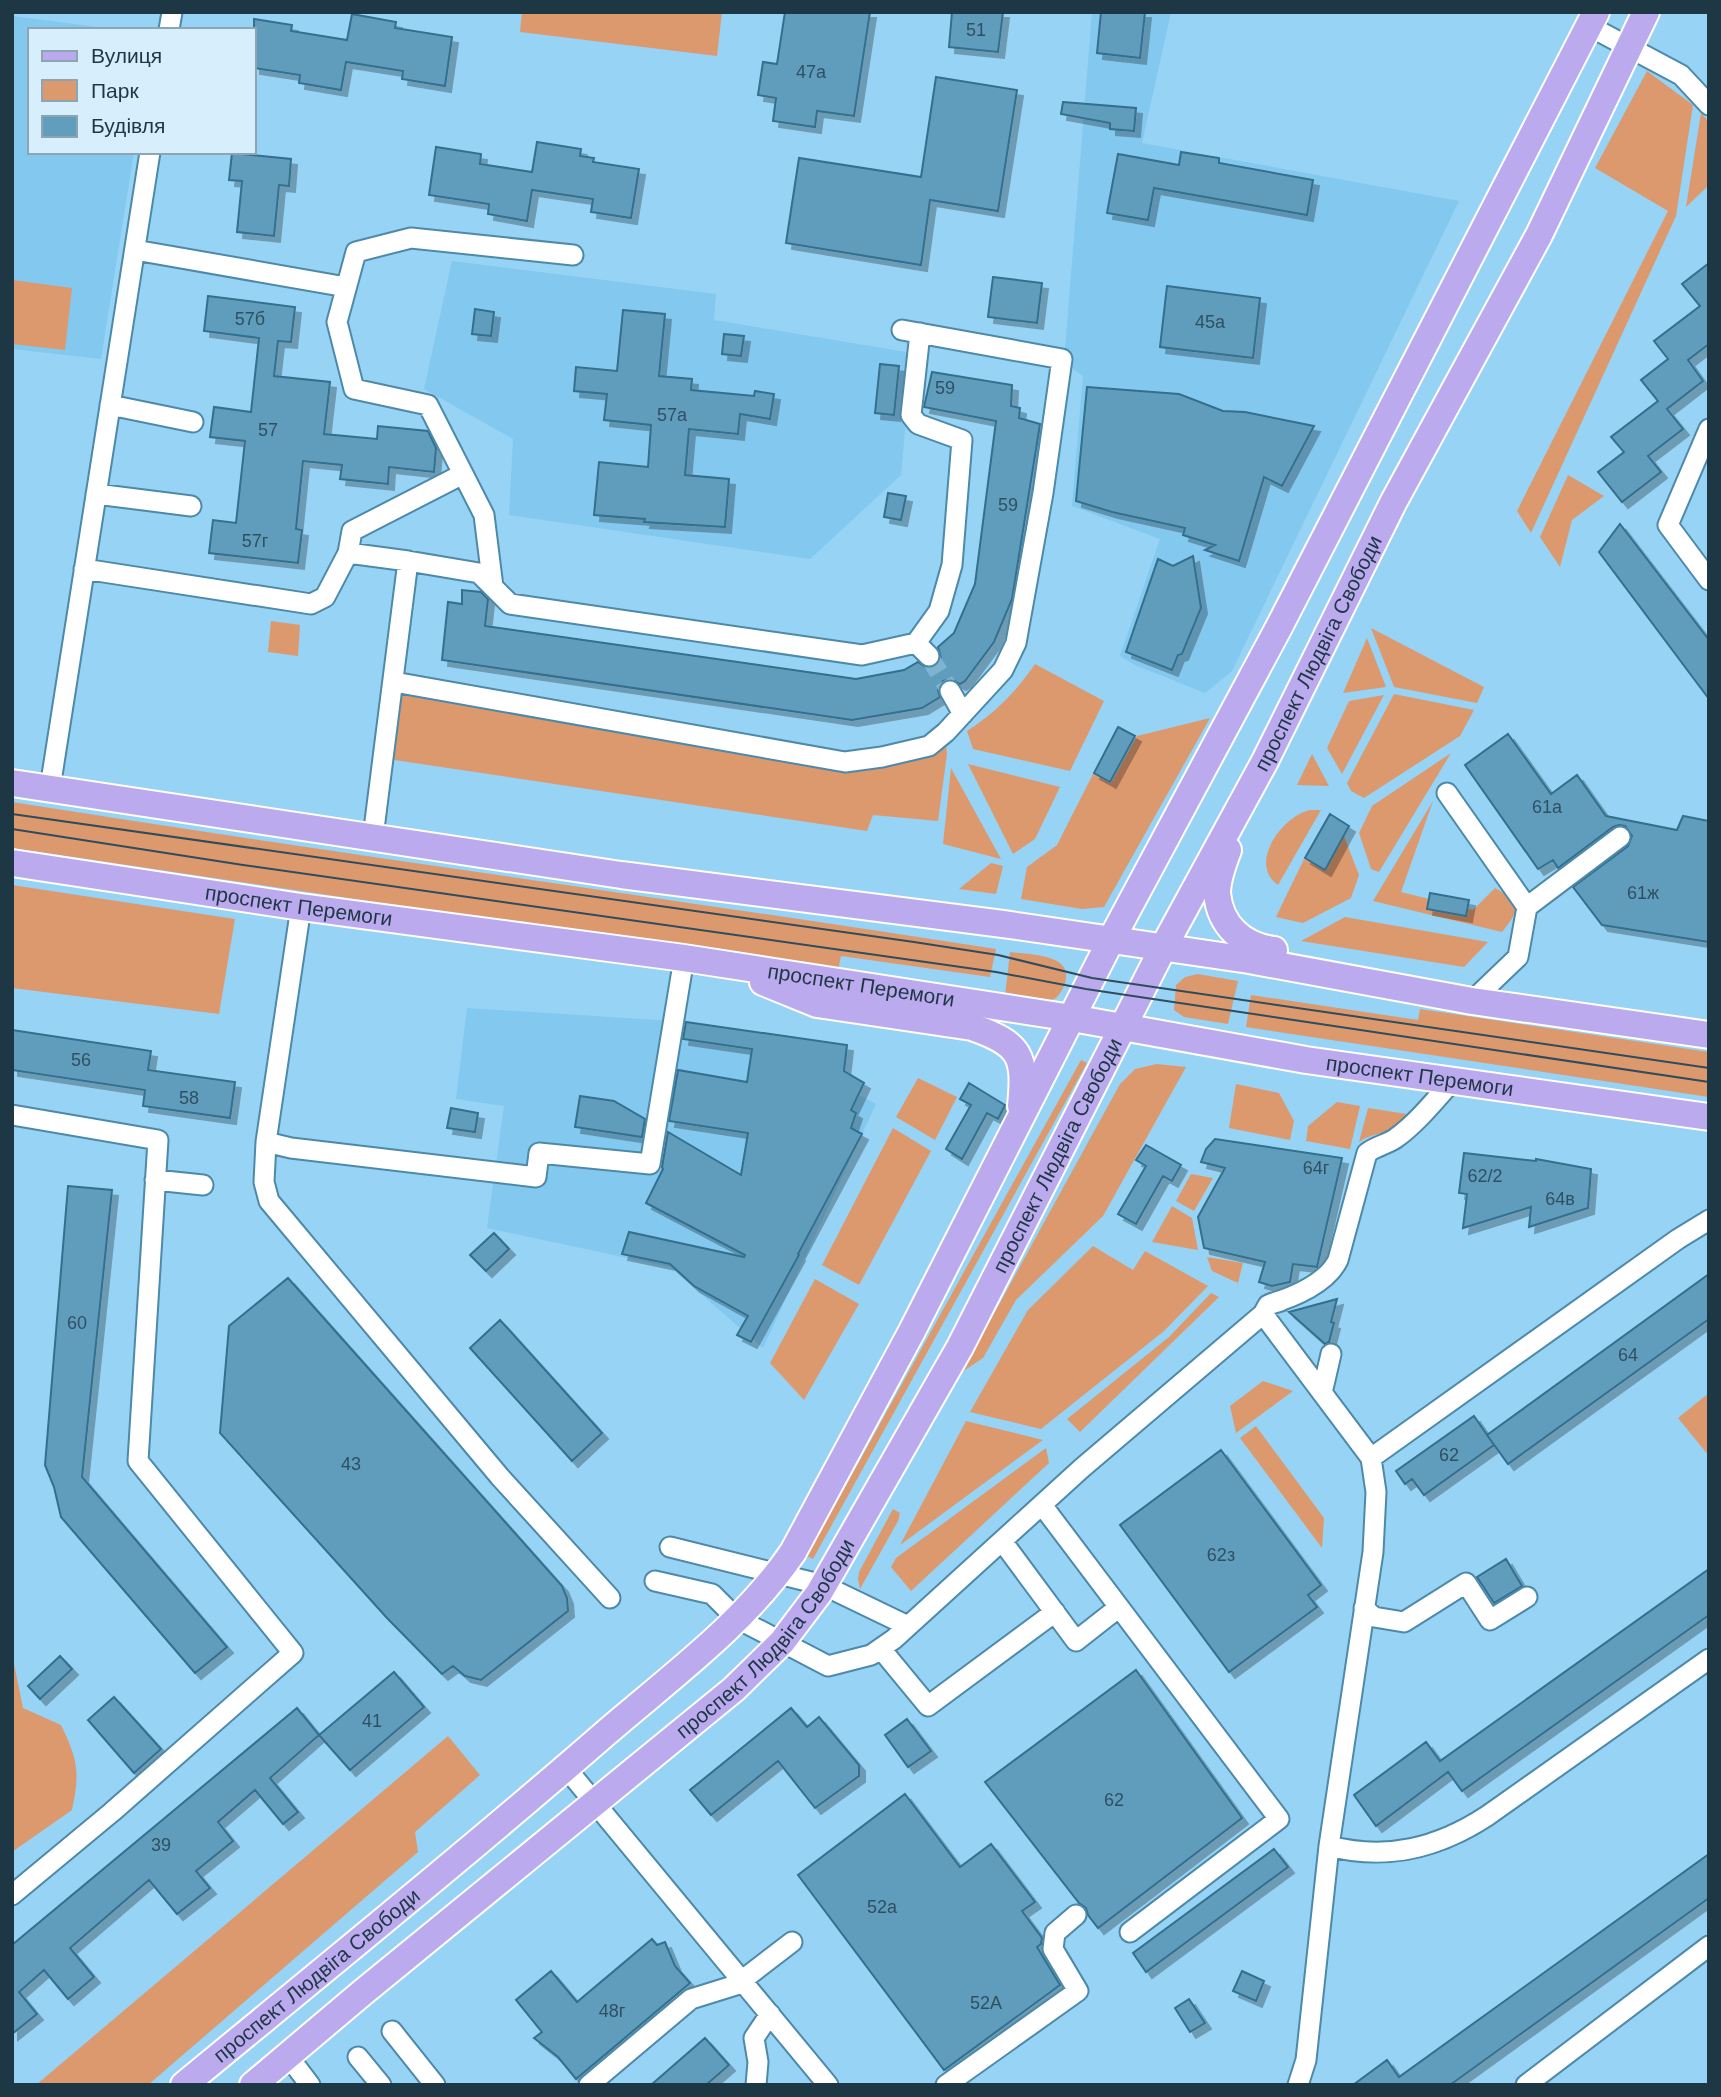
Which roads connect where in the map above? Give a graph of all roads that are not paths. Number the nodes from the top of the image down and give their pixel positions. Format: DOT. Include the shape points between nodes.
graph roads {
  1 [pos="1646,12"];
  2 [pos="1593,19"];
  3 [pos="1629,46"];
  4 [pos="1709,105"];
  5 [pos="150,154"];
  6 [pos="135,250"];
  7 [pos="573,255"];
  8 [pos="346,287"];
  9 [pos="110,405"];
  10 [pos="193,422"];
  11 [pos="1709,429"];
  12 [pos="463,474"];
  13 [pos="96,494"];
  14 [pos="191,506"];
  15 [pos="348,553"];
  16 [pos="408,561"];
  17 [pos="80,570"];
  18 [pos="1709,580"];
  19 [pos="493,587"];
  20 [pos="394,682"];
  21 [pos="950,691"];
  22 [pos="963,714"];
  23 [pos="12,783"];
  24 [pos="50,789"];
  25 [pos="1447,793"];
  26 [pos="1247,794"];
  27 [pos="373,837"];
  28 [pos="1620,837"];
  29 [pos="12,863"];
  30 [pos="301,907"];
  31 [pos="1528,907"];
  32 [pos="1111,940"];
  33 [pos="1163,948"];
  34 [pos="684,958"];
  35 [pos="719,965"];
  36 [pos="1472,1002"];
  37 [pos="1072,1018"];
  38 [pos="1123,1027"];
  39 [pos="1709,1035"];
  40 [pos="1454,1079"];
  41 [pos="12,1115"];
  42 [pos="1709,1117"];
  43 [pos="1020,1120"];
  44 [pos="266,1142"];
  45 [pos="155,1180"];
  46 [pos="203,1185"];
  47 [pos="1709,1220"];
  48 [pos="1263,1314"];
  49 [pos="1331,1354"];
  50 [pos="1322,1393"];
  51 [pos="1371,1458"];
  52 [pos="1042,1505"];
  53 [pos="1002,1541"];
  54 [pos="670,1548"];
  55 [pos="778,1575"];
  56 [pos="655,1581"];
  57 [pos="823,1586"];
  58 [pos="1527,1597"];
  59 [pos="610,1598"];
  60 [pos="1118,1608"];
  61 [pos="1364,1608"];
  62 [pos="1055,1612"];
  63 [pos="737,1618"];
  64 [pos="908,1626"];
  65 [pos="782,1642"];
  66 [pos="881,1649"];
  67 [pos="1709,1659"];
  68 [pos="566,1768"];
  69 [pos="594,1803"];
  70 [pos="1329,1846"];
  71 [pos="12,1895"];
  72 [pos="1076,1915"];
  73 [pos="1130,1932"];
  74 [pos="792,1942"];
  75 [pos="1709,1946"];
  76 [pos="742,1981"];
  77 [pos="770,2014"];
  78 [pos="392,2031"];
  79 [pos="288,2056"];
  80 [pos="358,2057"];
  81 [pos="184,2085"];
  82 [pos="253,2085"];
  83 [pos="310,2085"];
  84 [pos="381,2085"];
  85 [pos="435,2085"];
  86 [pos="589,2085"];
  87 [pos="756,2085"];
  88 [pos="828,2085"];
  89 [pos="946,2085"];
  90 [pos="1298,2085"];
  91 [pos="1526,2085"];
  1 -- 3 [label="main road, проспект Людвіга Свободи"];
  2 -- 3 [label="street"];
  2 -- 32 [label="main road, проспект Людвіга Свободи" via="1278,629"];
  3 -- 4 [label="street" via="1681,75"];
  3 -- 26 [label="main road, проспект Людвіга Свободи" via="1539,235 1393,503"];
  5 -- 6 [label="street"];
  6 -- 8 [label="street"];
  6 -- 9 [label="street"];
  7 -- 8 [label="street" via="411,238 356,252"];
  8 -- 12 [label="street" via="337,322 354,389 428,405"];
  9 -- 10 [label="street"];
  9 -- 13 [label="street"];
  11 -- 18 [label="street" via="1668,525"];
  12 -- 15 [label="street" via="352,531"];
  12 -- 19 [label="street" via="484,515"];
  13 -- 14 [label="street"];
  13 -- 17 [label="street"];
  15 -- 16 [label="street"];
  15 -- 17 [label="street" via="325,597 311,604"];
  16 -- 19 [label="street" via="479,573"];
  16 -- 20 [label="street"];
  17 -- 24 [label="street"];
  19 -- 22 [label="street" via="510,604 862,654 922,650 952,565 962,440 918,424 911,415 911,332 1062,359 1044,494 1016,643 1003,670"];
  20 -- 22 [label="street" via="845,762 929,746"];
  20 -- 27 [label="street"];
  21 -- 22 [label="street"];
  23 -- 24 [label="main road"];
  24 -- 27 [label="main road"];
  25 -- 31 [label="street"];
  26 -- 33 [label="main road, проспект Людвіга Свободи"];
  26 -- 36 [label="main road" via="1217,891 1220,909 1240,940 1269,950 1454,984"];
  27 -- 32 [label="main road" via="647,879"];
  28 -- 31 [label="street"];
  29 -- 30 [label="main road, проспект Перемоги"];
  30 -- 34 [label="main road, проспект Перемоги"];
  30 -- 44 [label="street"];
  31 -- 36 [label="street" via="1518,957"];
  32 -- 33 [label="main road"];
  32 -- 37 [label="main road, проспект Людвіга Свободи"];
  33 -- 36 [label="main road"];
  33 -- 38 [label="main road, проспект Людвіга Свободи"];
  34 -- 35 [label="main road, проспект Перемоги"];
  34 -- 44 [label="street" via="650,1164 539,1153 536,1177"];
  35 -- 37 [label="main road, проспект Перемоги"];
  35 -- 43 [label="main road" via="817,1004 972,1027 992,1034 1015,1050 1022,1063"];
  36 -- 39 [label="main road"];
  37 -- 38 [label="main road, проспект Перемоги"];
  37 -- 43 [label="main road, проспект Людвіга Свободи"];
  38 -- 40 [label="main road, проспект Перемоги" via="1306,1060"];
  38 -- 57 [label="main road, проспект Людвіга Свободи" via="960,1347"];
  40 -- 42 [label="main road, проспект Перемоги"];
  40 -- 48 [label="street" via="1394,1140 1367,1153 1333,1271 1289,1298 1268,1305"];
  41 -- 45 [label="street" via="158,1140"];
  43 -- 55 [label="main road, проспект Людвіга Свободи" via="912,1331"];
  44 -- 59 [label="street" via="264,1182 269,1201 500,1477"];
  45 -- 46 [label="street"];
  45 -- 71 [label="street" via="138,1461 293,1653"];
  47 -- 51 [label="street"];
  48 -- 50 [label="street"];
  48 -- 52 [label="street"];
  49 -- 50 [label="street"];
  50 -- 51 [label="street"];
  51 -- 61 [label="street" via="1376,1507"];
  52 -- 53 [label="street"];
  52 -- 60 [label="street"];
  53 -- 62 [label="street"];
  53 -- 64 [label="street"];
  54 -- 55 [label="street"];
  55 -- 57 [label="street"];
  55 -- 63 [label="main road, проспект Людвіга Свободи"];
  56 -- 63 [label="street" via="712,1594"];
  57 -- 64 [label="street"];
  57 -- 65 [label="main road, проспект Людвіга Свободи"];
  58 -- 61 [label="street" via="1490,1620 1466,1583 1404,1622 1374,1616"];
  60 -- 62 [label="street" via="1076,1641"];
  60 -- 73 [label="street" via="1279,1819"];
  61 -- 70 [label="street"];
  62 -- 66 [label="street" via="928,1706"];
  63 -- 65 [label="street"];
  63 -- 68 [label="main road, проспект Людвіга Свободи"];
  64 -- 66 [label="street"];
  65 -- 66 [label="street" via="828,1666"];
  65 -- 69 [label="main road, проспект Людвіга Свободи" via="734,1689"];
  67 -- 70 [label="street" via="1462,1831 1413,1850 1376,1852"];
  68 -- 69 [label="street"];
  68 -- 81 [label="main road, проспект Людвіга Свободи"];
  69 -- 76 [label="street"];
  69 -- 79 [label="main road, проспект Людвіга Свободи"];
  70 -- 90 [label="street" via="1306,2060"];
  72 -- 89 [label="street" via="1055,1933 1053,1949 1078,1991"];
  74 -- 76 [label="street"];
  75 -- 91 [label="street"];
  76 -- 77 [label="street"];
  76 -- 86 [label="street" via="691,1999"];
  77 -- 87 [label="street" via="754,2038"];
  77 -- 88 [label="street"];
  78 -- 85 [label="street"];
  79 -- 82 [label="main road, проспект Людвіга Свободи"];
  79 -- 83 [label="street"];
  80 -- 84 [label="street"];
}
